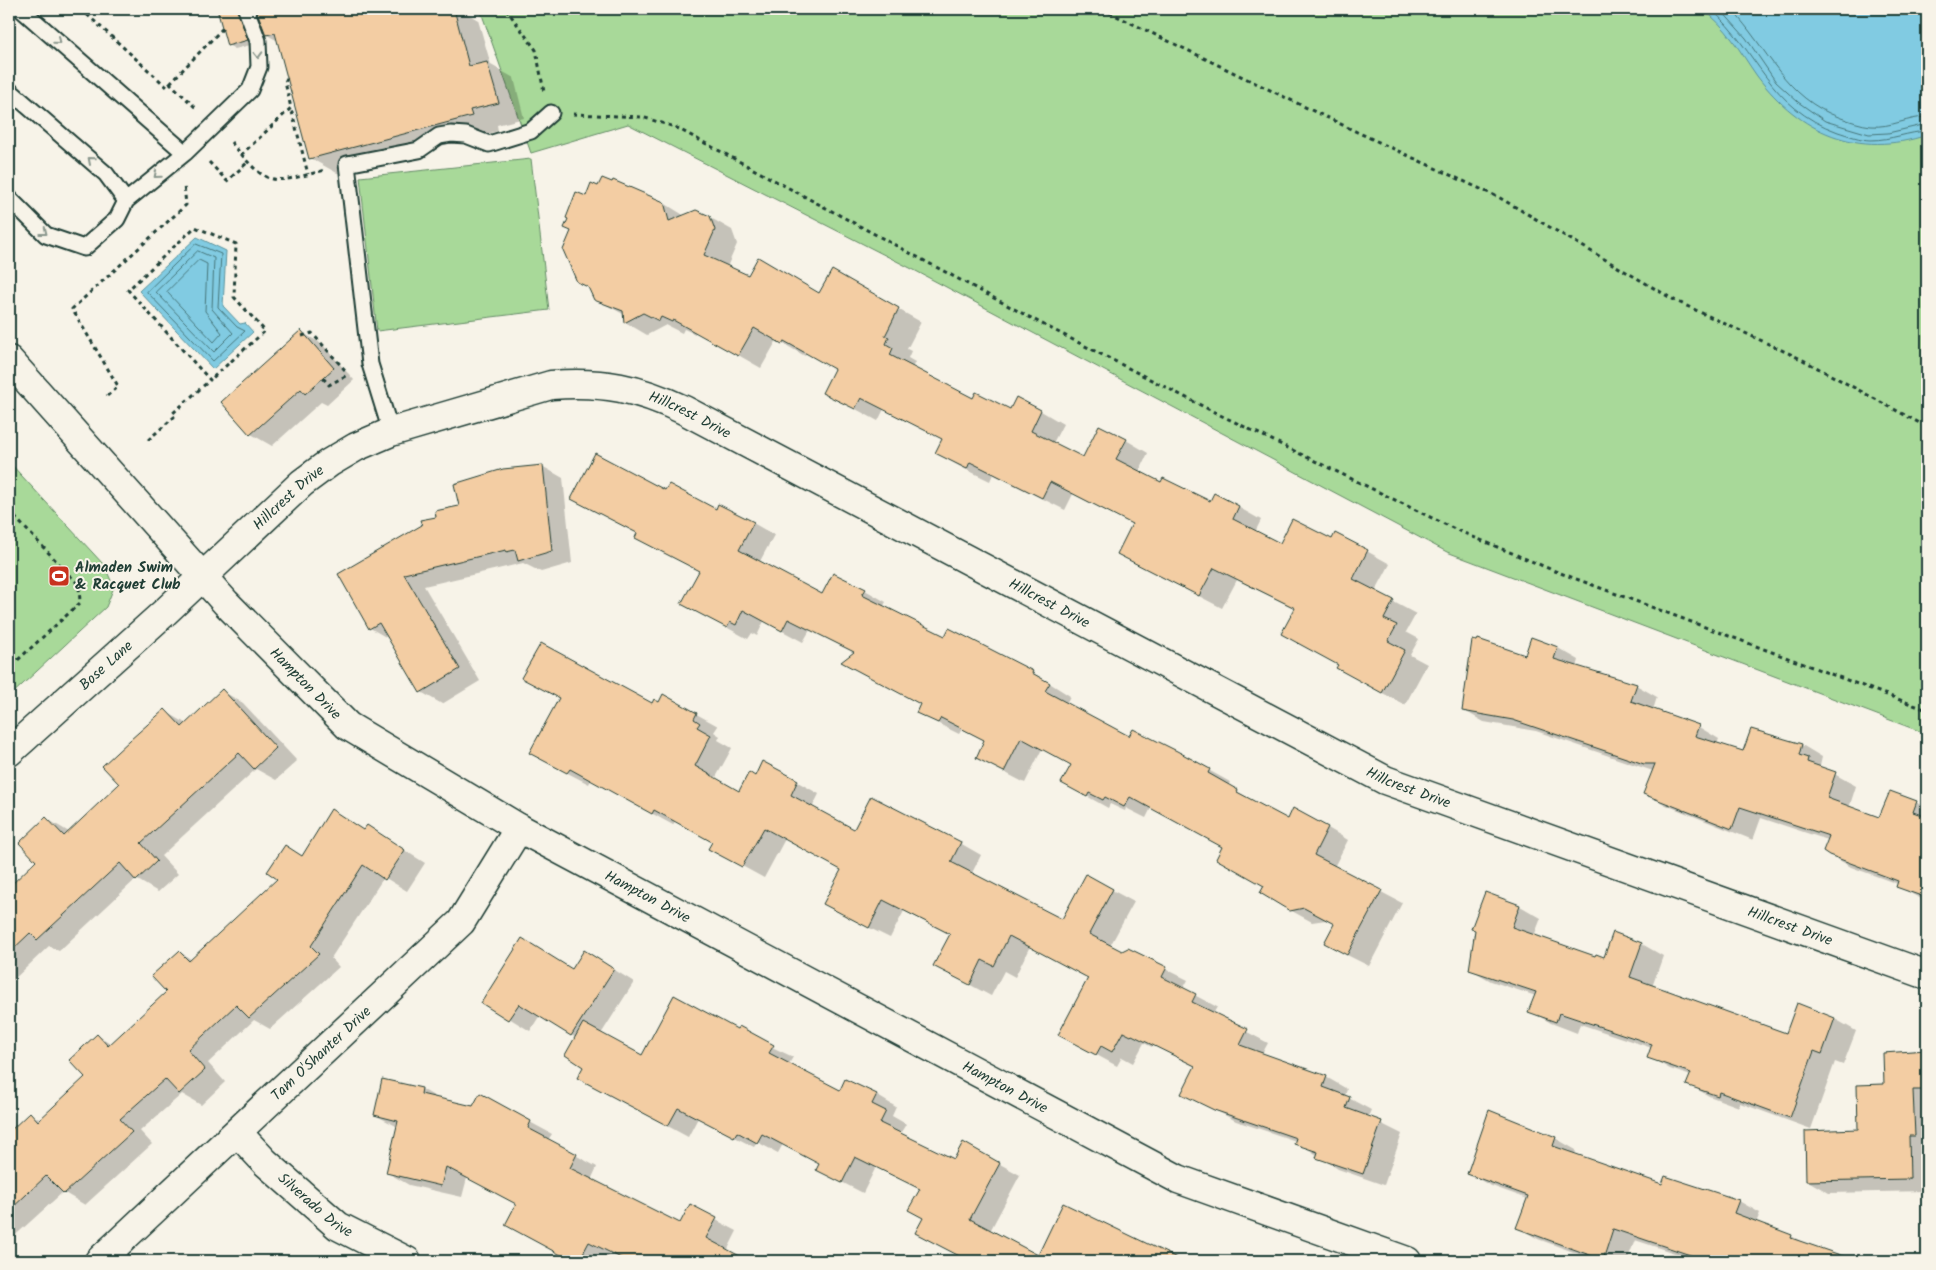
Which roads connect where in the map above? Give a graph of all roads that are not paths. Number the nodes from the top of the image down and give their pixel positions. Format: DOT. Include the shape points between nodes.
graph roads {
  1 [pos="21,9"];
  2 [pos="246,9"];
  3 [pos="9,90"];
  4 [pos="552,112"];
  5 [pos="185,152"];
  6 [pos="9,198"];
  7 [pos="126,201"];
  8 [pos="9,360"];
  9 [pos="391,432"];
  10 [pos="202,577"];
  11 [pos="9,752"];
  12 [pos="519,828"];
  13 [pos="1927,975"];
  14 [pos="238,1133"];
  15 [pos="99,1261"];
  16 [pos="407,1261"];
  17 [pos="1407,1261"];
  1 -- 5 [label="lane, one-way"];
  2 -- 5 [label="lane, one-way" via="258,41 259,67 250,90"];
  7 -- 3 [label="lane, one-way" via="106,174"];
  4 -- 9 [label="lane" via="531,131 489,144 466,135 451,134 434,139 419,150 347,164 370,364"];
  5 -- 7 [label="lane, one-way"];
  6 -- 7 [label="lane, one-way" via="46,235 84,248 117,219"];
  8 -- 10 [label="street, Hampton Drive"];
  9 -- 10 [label="street, Hillcrest Drive" via="356,447 302,483"];
  9 -- 13 [label="street, Hillcrest Drive" via="551,385 601,385 653,395 1385,780"];
  10 -- 11 [label="street, Bose Lane"];
  10 -- 12 [label="street, Hampton Drive" via="348,726"];
  12 -- 14 [label="street, Tam O'Shanter Drive" via="461,922"];
  12 -- 17 [label="street, Hampton Drive" via="1178,1178"];
  14 -- 15 [label="street, Tam O'Shanter Drive"];
  14 -- 16 [label="street, Silverado Drive" via="265,1162 338,1226"];
}
